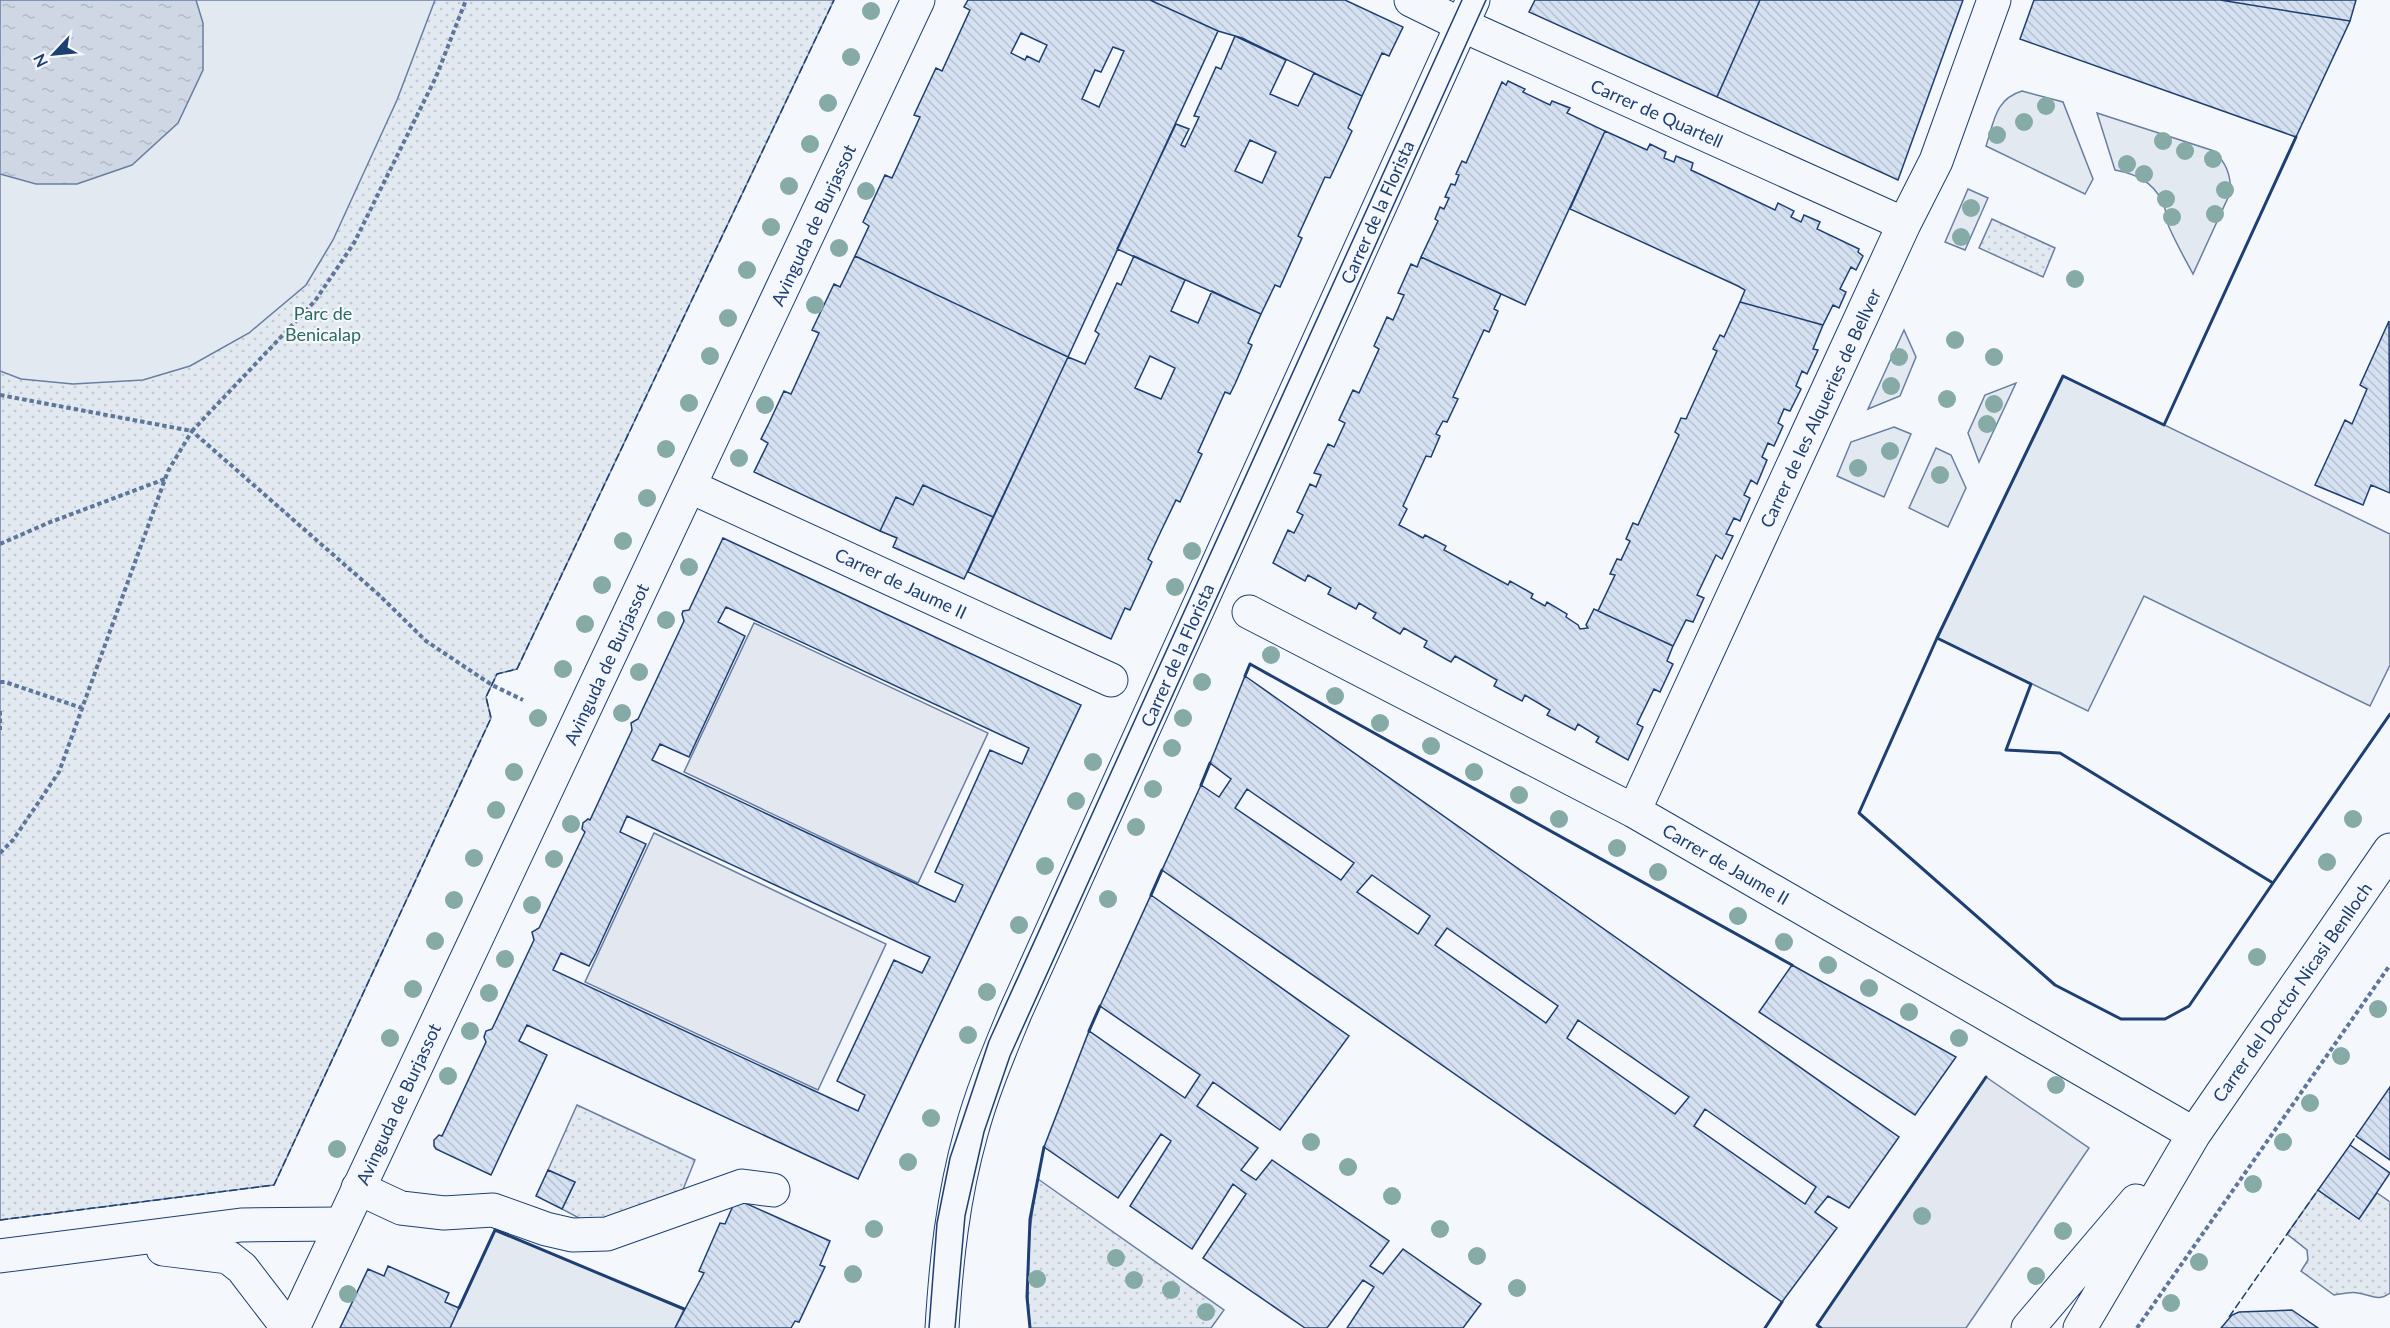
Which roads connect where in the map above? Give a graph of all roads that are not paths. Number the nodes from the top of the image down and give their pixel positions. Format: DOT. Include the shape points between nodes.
graph roads {
  1 [pos="918,0"];
  2 [pos="1411,0"];
  3 [pos="1994,0"];
  4 [pos="1468,13"];
  5 [pos="1904,224"];
  6 [pos="690,487"];
  7 [pos="1249,612"];
  8 [pos="1111,680"];
  9 [pos="1634,811"];
  10 [pos="2390,850"];
  11 [pos="2194,1134"];
  12 [pos="358,1188"];
  13 [pos="773,1190"];
  14 [pos="341,1224"];
  15 [pos="108,1244"];
  16 [pos="0,1256"];
  17 [pos="288,1328"];
  18 [pos="292,1328"];
  19 [pos="942,1328"];
  20 [pos="2028,1328"];
  21 [pos="2080,1328"];
  1 -- 6 [label="street, Avinguda de Burjassot"];
  2 -- 4 [label="street, Carrer de Quartell"];
  3 -- 5 [label="street, Carrer de les Alqueries de Bellver" via="1936,161"];
  4 -- 5 [label="street, Carrer de Quartell"];
  4 -- 19 [label="street, Carrer de la Florista" via="1015,1013 986,1085 957,1189"];
  5 -- 9 [label="street, Carrer de les Alqueries de Bellver"];
  6 -- 8 [label="street, Carrer de Jaume II"];
  6 -- 12 [label="street, Avinguda de Burjassot"];
  7 -- 9 [label="street, Carrer de Jaume II"];
  9 -- 11 [label="street, Carrer de Jaume II"];
  10 -- 11 [label="street, Carrer del Doctor Nicasi Benlloch"];
  11 -- 20 [label="street, Carrer del Doctor Nicasi Benlloch"];
  11 -- 21 [label="street, Carrer del Doctor Nicasi Benlloch"];
  12 -- 13 [label="street" via="400,1208 444,1213 493,1210 572,1235 607,1234 742,1186"];
  12 -- 14 [label="street, Avinguda de Burjassot"];
  14 -- 15 [label="street" via="241,1225"];
  14 -- 18 [label="street, Avinguda de Burjassot"];
  15 -- 16 [label="street"];
  15 -- 17 [label="street" via="228,1257 242,1268"];
}
